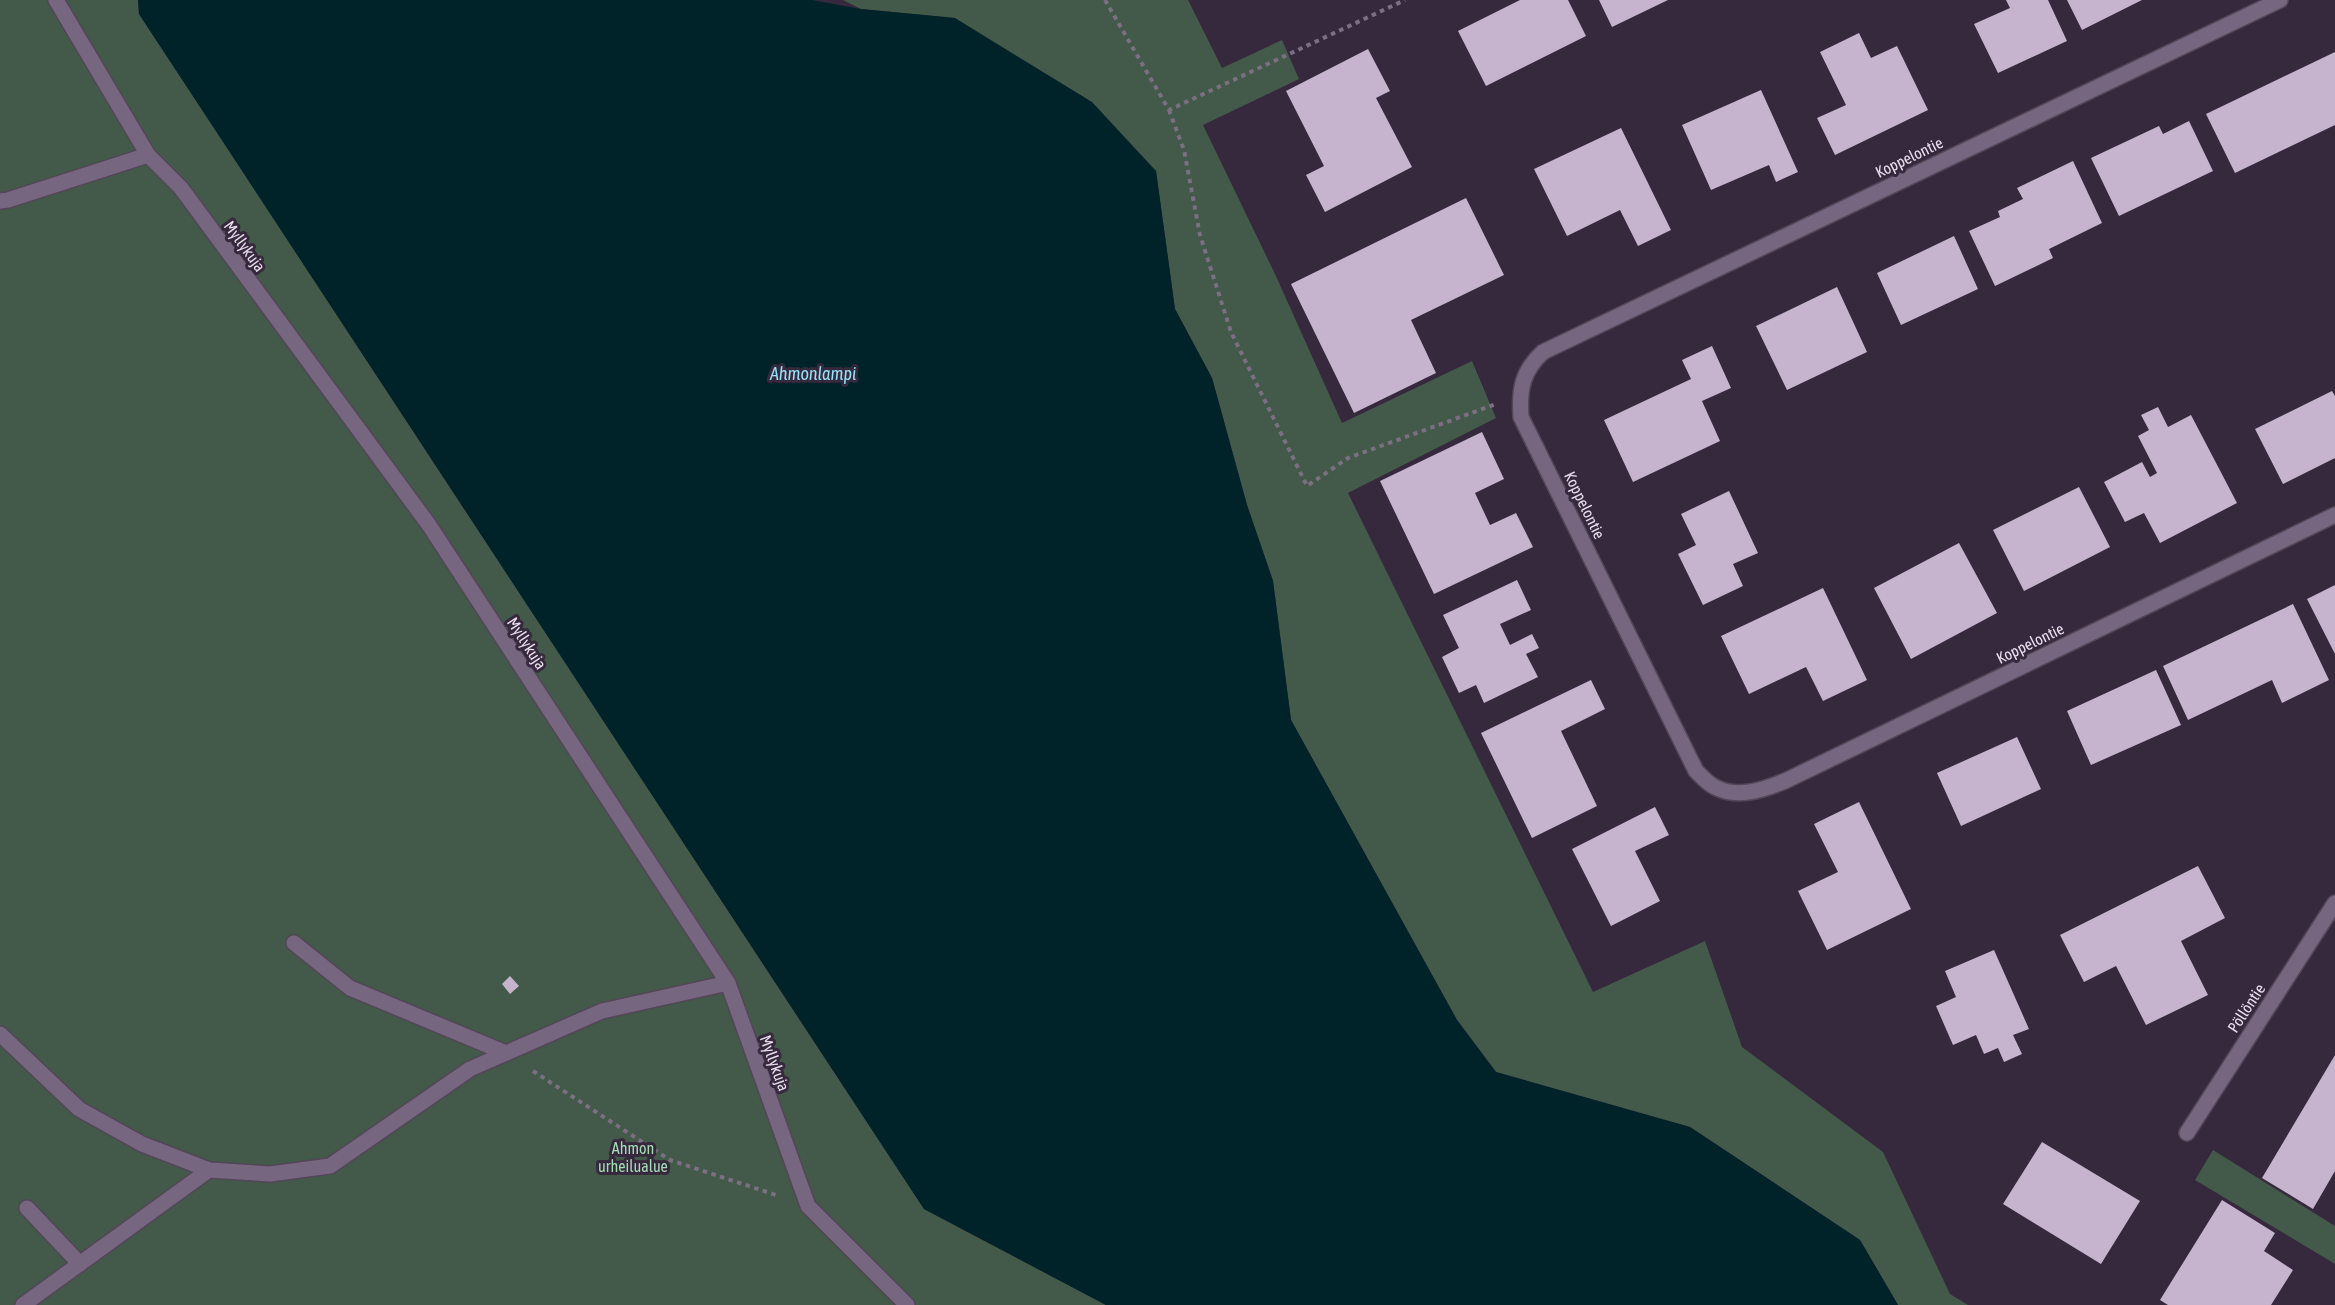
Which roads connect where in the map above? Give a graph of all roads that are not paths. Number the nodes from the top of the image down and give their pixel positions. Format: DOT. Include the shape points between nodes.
graph roads {
  1 [pos="56,0"];
  2 [pos="2280,0"];
  3 [pos="148,155"];
  4 [pos="0,201"];
  5 [pos="2335,515"];
  6 [pos="2335,903"];
  7 [pos="294,943"];
  8 [pos="728,983"];
  9 [pos="0,1034"];
  10 [pos="506,1053"];
  11 [pos="2187,1132"];
  12 [pos="209,1170"];
  13 [pos="27,1208"];
  14 [pos="80,1263"];
  15 [pos="23,1305"];
  16 [pos="907,1305"];
  1 -- 3 [label="street, Myllykuja"];
  2 -- 5 [label="street, Koppelontie" via="1543,352 1524,377 1519,396 1521,417 1696,771 1714,787 1740,794 1785,781"];
  3 -- 4 [label="street"];
  3 -- 8 [label="street, Myllykuja" via="181,188 429,525"];
  6 -- 11 [label="street, Pöllöntie"];
  7 -- 10 [label="street" via="350,988"];
  8 -- 10 [label="street" via="602,1011"];
  8 -- 16 [label="street, Myllykuja" via="808,1206"];
  9 -- 12 [label="street" via="79,1108 142,1144"];
  10 -- 12 [label="street" via="470,1069 330,1166 270,1174"];
  12 -- 14 [label="street"];
  13 -- 14 [label="street"];
  14 -- 15 [label="street"];
}
